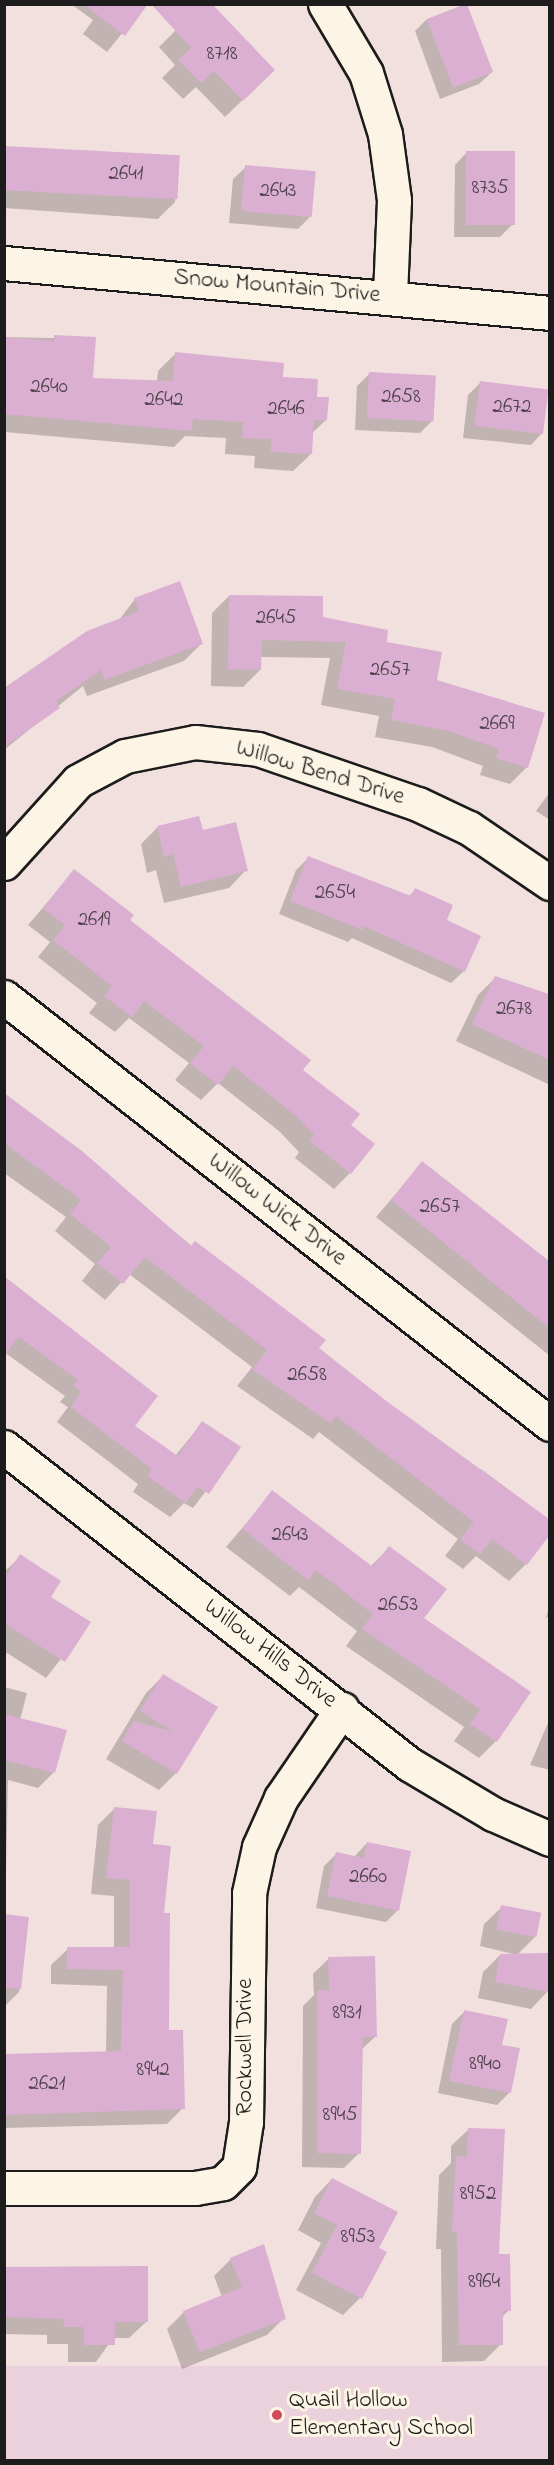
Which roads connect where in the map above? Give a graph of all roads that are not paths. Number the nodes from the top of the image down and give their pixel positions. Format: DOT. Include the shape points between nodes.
graph roads {
  1 [pos="325,4"];
  2 [pos="4,263"];
  3 [pos="390,297"];
  4 [pos="549,313"];
  5 [pos="4,863"];
  6 [pos="549,883"];
  7 [pos="4,997"];
  8 [pos="549,1424"];
  9 [pos="7,1454"];
  10 [pos="342,1709"];
  11 [pos="549,1839"];
  12 [pos="4,2188"];
  1 -- 3 [label="street" via="366,73 385,134 394,200"];
  2 -- 3 [label="street, Snow Mountain Drive"];
  3 -- 4 [label="street, Snow Mountain Drive"];
  5 -- 6 [label="street, Willow Bend Drive" via="78,781 125,756 195,742 258,749 418,804 469,828"];
  7 -- 8 [label="street, Willow Wick Drive"];
  9 -- 10 [label="street, Willow Hills Drive"];
  10 -- 11 [label="street, Willow Hills Drive" via="409,1764 493,1814"];
  10 -- 12 [label="street, Rockwell Drive" via="281,1798 253,1875 246,1943 246,2133 239,2167 223,2183 195,2188"];
}
